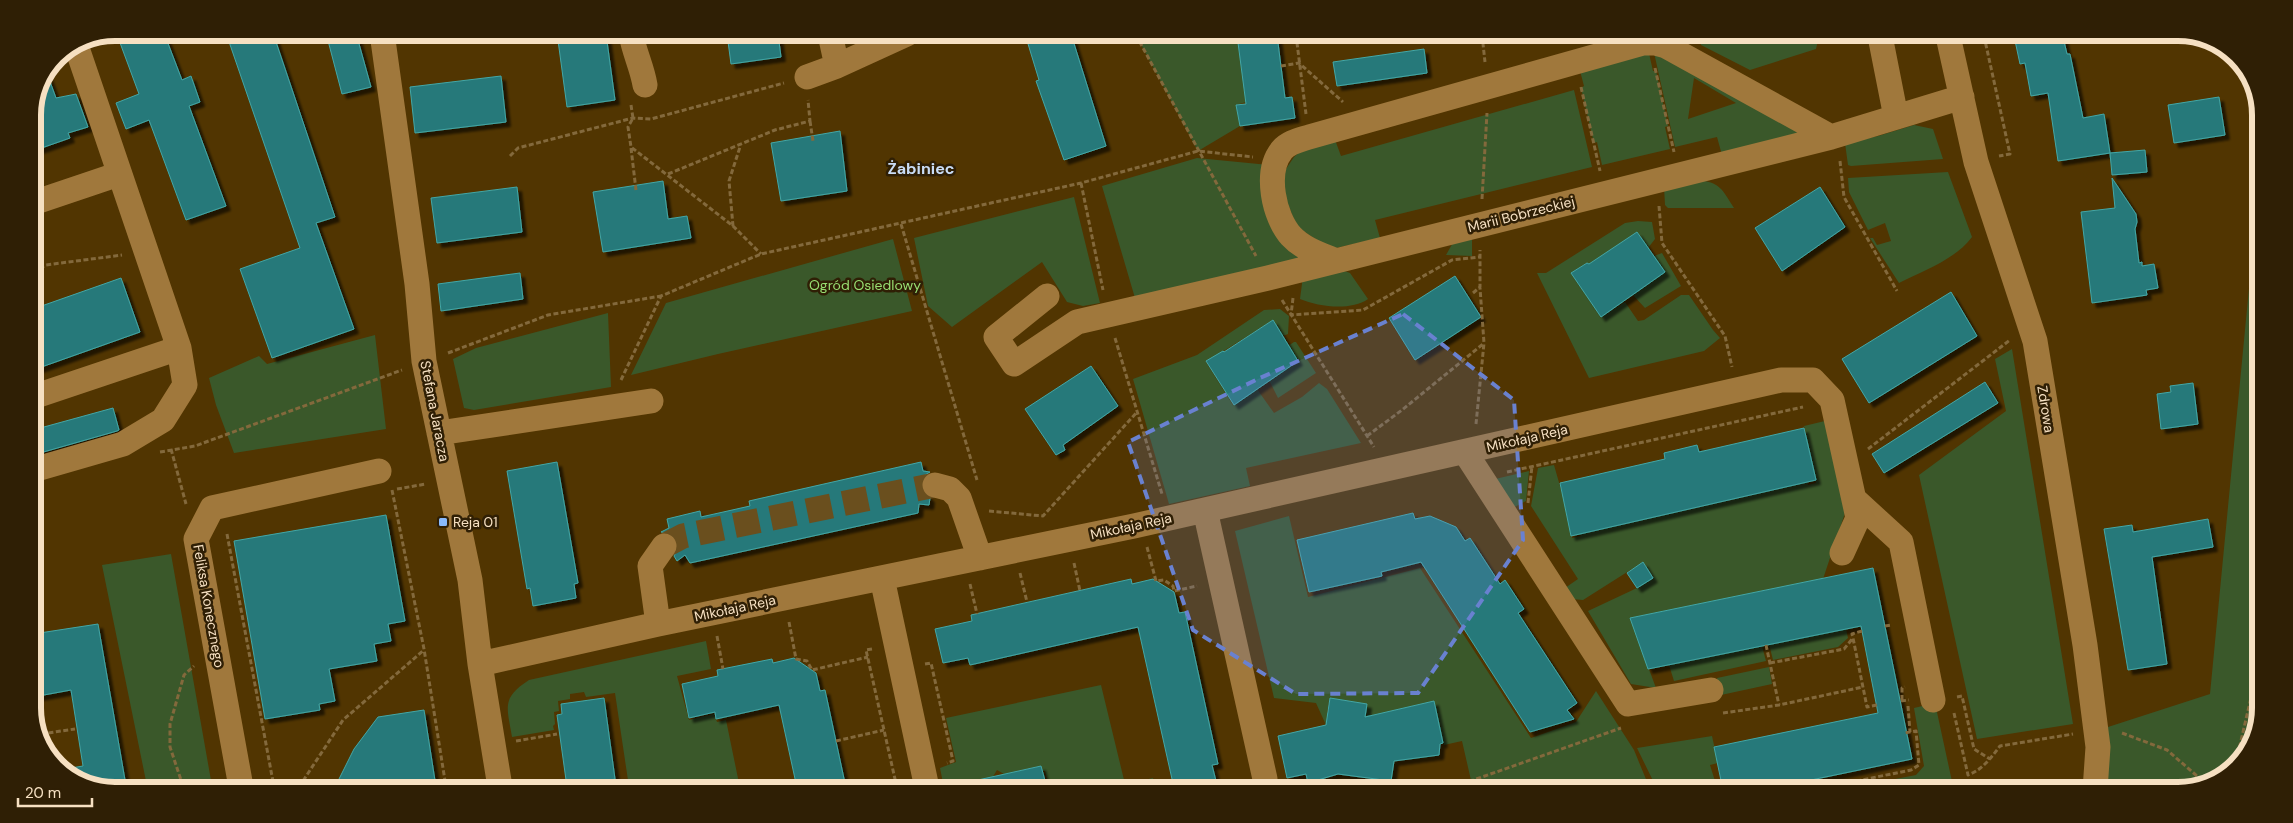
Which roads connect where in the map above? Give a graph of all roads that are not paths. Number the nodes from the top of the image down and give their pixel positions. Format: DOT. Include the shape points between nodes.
graph roads {
  1 [pos="383,41"];
  2 [pos="632,41"];
  3 [pos="832,41"];
  4 [pos="892,41"];
  5 [pos="1881,41"];
  6 [pos="1949,41"];
  7 [pos="78,52"];
  8 [pos="837,66"];
  9 [pos="808,77"];
  10 [pos="645,86"];
  11 [pos="1962,97"];
  12 [pos="1896,117"];
  13 [pos="1835,136"];
  14 [pos="119,174"];
  15 [pos="41,200"];
  16 [pos="1334,260"];
  17 [pos="1047,296"];
  18 [pos="180,348"];
  19 [pos="41,394"];
  20 [pos="651,401"];
  21 [pos="439,433"];
  22 [pos="1469,451"];
  23 [pos="41,468"];
  24 [pos="385,484"];
  25 [pos="935,485"];
  26 [pos="1854,499"];
  27 [pos="1205,510"];
  28 [pos="664,546"];
  29 [pos="1842,553"];
  30 [pos="980,558"];
  31 [pos="882,578"];
  32 [pos="658,624"];
  33 [pos="480,664"];
  34 [pos="1712,690"];
  35 [pos="1945,702"];
  36 [pos="1265,778"];
  37 [pos="240,782"];
  38 [pos="499,782"];
  39 [pos="926,782"];
  40 [pos="2096,782"];
  1 -- 21 [label="street, Stefana Jaracza" via="417,284 424,361"];
  2 -- 10 [label="street"];
  3 -- 8 [label="street"];
  4 -- 8 [label="street"];
  5 -- 12 [label="street"];
  6 -- 11 [label="street, Zdrowa"];
  7 -- 14 [label="street"];
  8 -- 9 [label="street"];
  11 -- 12 [label="street, Marii Bobrzeckiej"];
  11 -- 40 [label="street, Zdrowa" via="1976,162 2035,341 2085,645 2087,729 2098,747"];
  12 -- 13 [label="street, Marii Bobrzeckiej"];
  13 -- 16 [label="street, Marii Bobrzeckiej"];
  13 -- 16 [label="street" via="1666,46 1649,43 1309,136 1289,145 1277,159 1274,173 1278,215 1285,229 1302,245"];
  14 -- 15 [label="street"];
  14 -- 18 [label="street"];
  16 -- 17 [label="street, Marii Bobrzeckiej" via="1077,322 1014,364 996,337"];
  18 -- 19 [label="street"];
  18 -- 23 [label="street" via="185,385 163,420 123,444"];
  20 -- 21 [label="street"];
  21 -- 33 [label="street, Stefana Jaracza" via="470,580"];
  22 -- 26 [label="street, Mikołaja Reja" via="1781,380 1813,380 1832,400"];
  22 -- 27 [label="street, Mikołaja Reja"];
  22 -- 34 [label="street" via="1482,478 1628,704"];
  24 -- 37 [label="street, Feliksa Konecznego" via="212,508 196,539"];
  25 -- 30 [label="street" via="950,489 959,498"];
  26 -- 29 [label="street" via="1858,518"];
  26 -- 35 [label="street" via="1901,542"];
  27 -- 30 [label="street, Mikołaja Reja"];
  27 -- 36 [label="street"];
  28 -- 32 [label="street" via="650,566"];
  30 -- 31 [label="street, Mikołaja Reja"];
  31 -- 32 [label="street, Mikołaja Reja"];
  31 -- 39 [label="street"];
  32 -- 33 [label="street, Mikołaja Reja"];
  33 -- 38 [label="street, Stefana Jaracza"];
}
